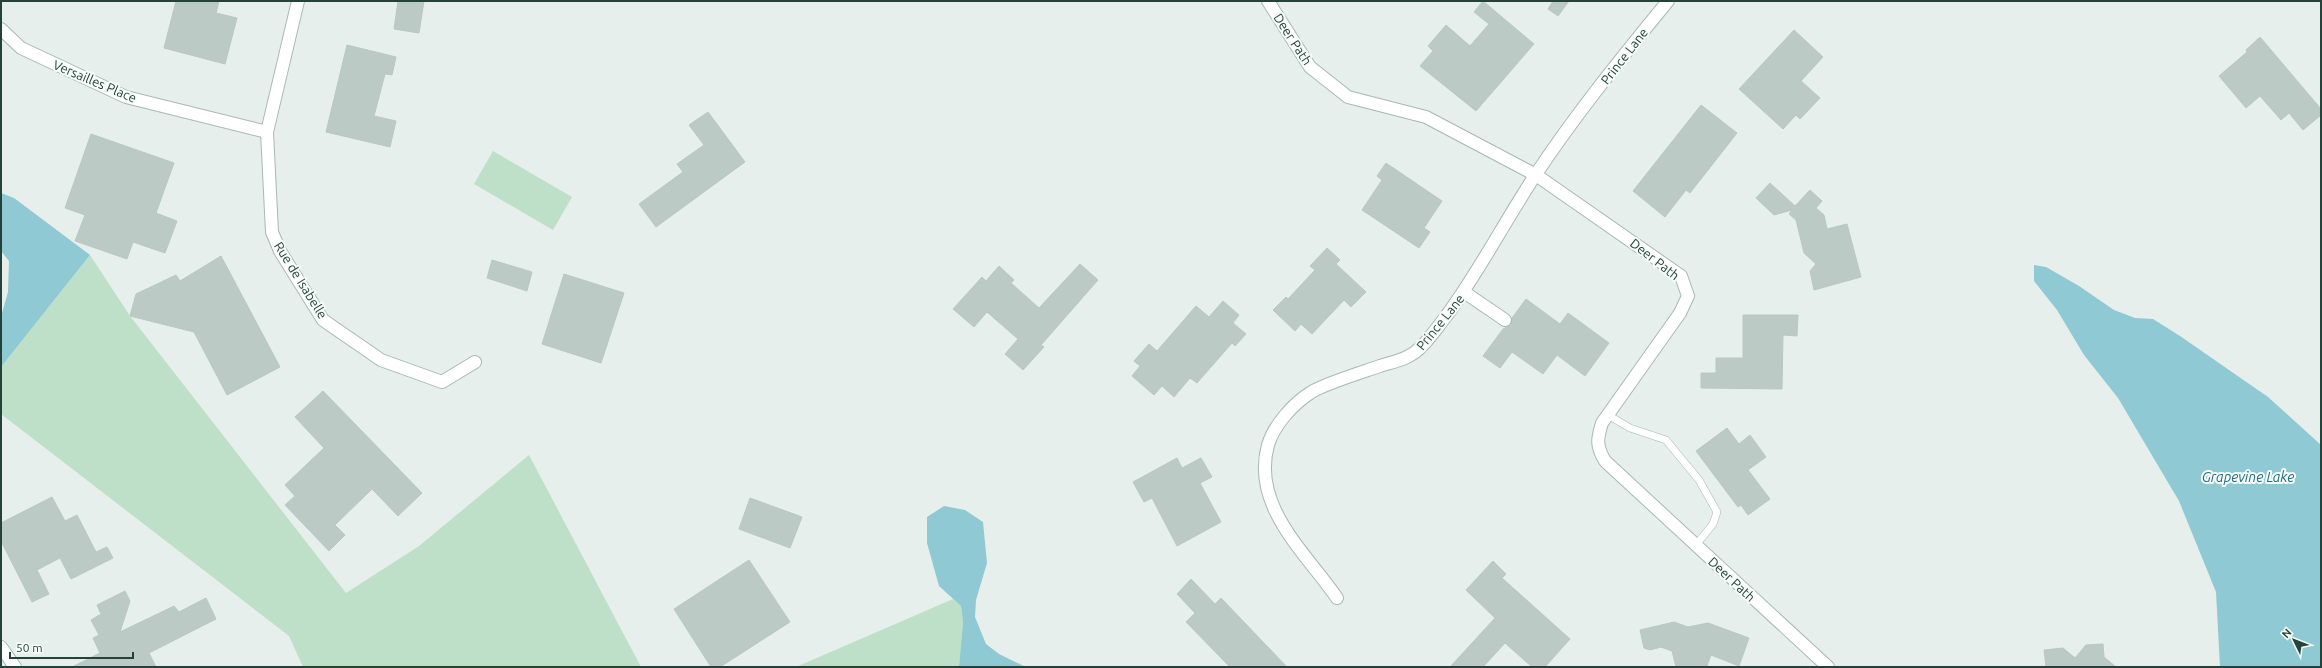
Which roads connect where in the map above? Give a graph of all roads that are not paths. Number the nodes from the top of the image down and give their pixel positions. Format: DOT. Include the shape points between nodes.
graph roads {
  1 [pos="298,1"];
  2 [pos="1268,1"];
  3 [pos="1668,1"];
  4 [pos="1,30"];
  5 [pos="267,132"];
  6 [pos="1536,175"];
  7 [pos="1464,292"];
  8 [pos="1505,320"];
  9 [pos="475,362"];
  10 [pos="1608,415"];
  11 [pos="1696,545"];
  12 [pos="1337,598"];
  13 [pos="1,647"];
  14 [pos="15,667"];
  15 [pos="1828,667"];
  1 -- 5 [label="street, Rue de Isabelle"];
  2 -- 6 [label="street, Deer Path" via="1310,67 1348,97 1426,117"];
  3 -- 6 [label="street, Prince Lane" via="1613,69"];
  4 -- 5 [label="street, Versailles Place" via="21,48 126,97"];
  5 -- 9 [label="street, Rue de Isabelle" via="272,232 280,251 323,320 381,360 442,382"];
  6 -- 7 [label="street, Prince Lane"];
  6 -- 10 [label="street, Deer Path" via="1681,276 1688,296 1680,313"];
  7 -- 8 [label="street"];
  7 -- 12 [label="street, Prince Lane" via="1424,345 1410,357 1311,392 1286,414 1269,444 1267,487 1275,514"];
  10 -- 11 [label="street, Deer Path" via="1602,423 1596,441 1605,461"];
  10 -- 11 [label="lane" via="1630,428 1666,440 1699,480 1717,512 1713,524"];
  11 -- 15 [label="street, Deer Path"];
  13 -- 14 [label="street"];
}
